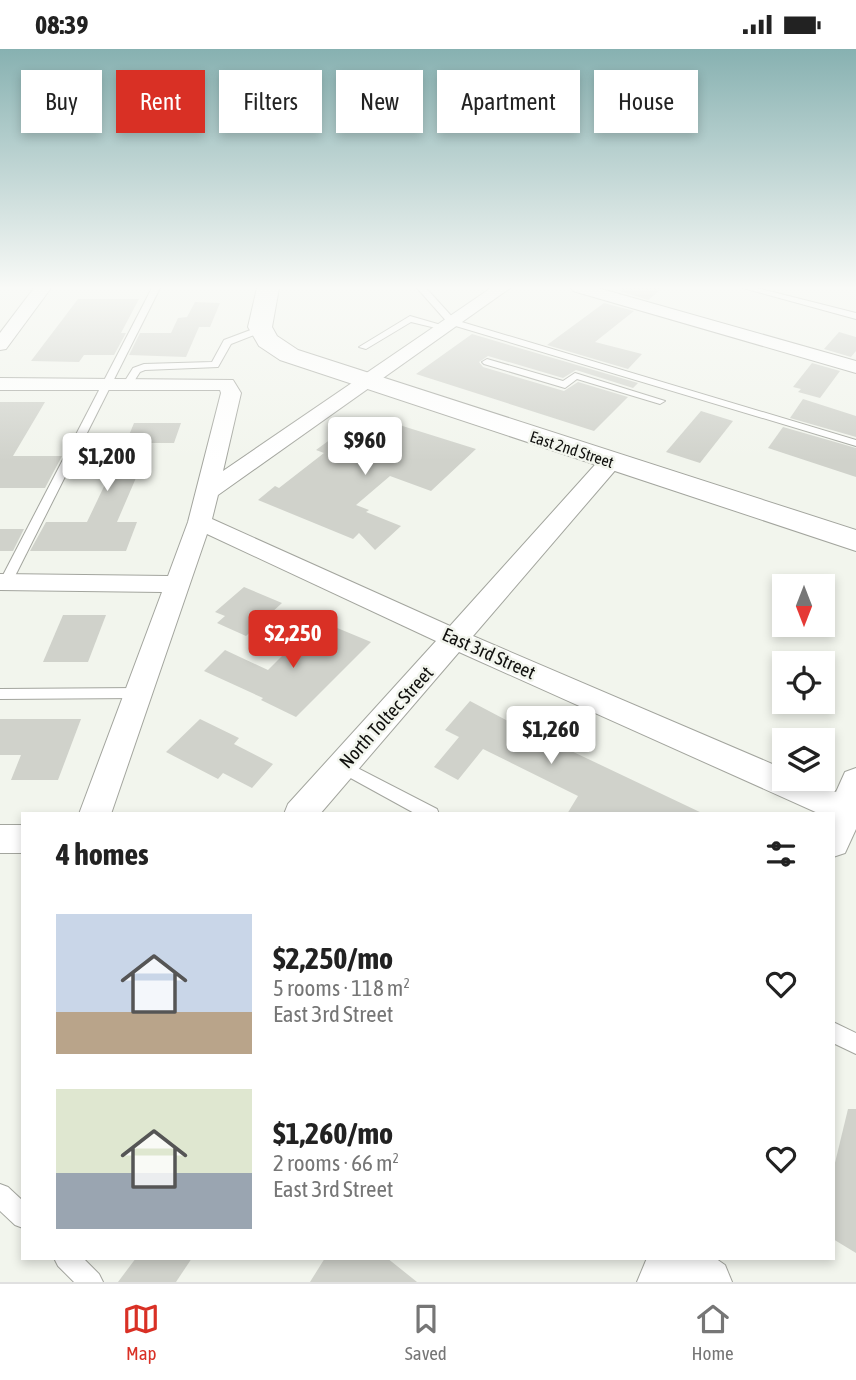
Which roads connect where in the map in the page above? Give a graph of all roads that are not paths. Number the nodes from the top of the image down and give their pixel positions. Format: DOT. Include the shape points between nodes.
graph roads {
  1 [pos="125,346"];
  2 [pos="224,346"];
  3 [pos="275,346"];
  4 [pos="417,346"];
  5 [pos="519,346"];
  6 [pos="781,346"];
  7 [pos="487,362"];
  8 [pos="856,367"];
  9 [pos="366,380"];
  10 [pos="0,384"];
  11 [pos="105,384"];
  12 [pos="128,384"];
  13 [pos="660,401"];
  14 [pos="856,443"];
  15 [pos="610,462"];
  16 [pos="205,494"];
  17 [pos="200,522"];
  18 [pos="856,541"];
  19 [pos="3,582"];
  20 [pos="179,584"];
  21 [pos="455,639"];
  22 [pos="139,693"];
  23 [pos="0,694"];
  24 [pos="342,766"];
  25 [pos="852,802"];
  26 [pos="96,812"];
  27 [pos="302,812"];
  28 [pos="427,812"];
  29 [pos="0,839"];
  30 [pos="21,839"];
  31 [pos="835,839"];
  32 [pos="835,1032"];
  33 [pos="856,1044"];
  34 [pos="0,1195"];
  35 [pos="21,1215"];
  36 [pos="68,1260"];
  37 [pos="669,1260"];
  38 [pos="679,1260"];
  39 [pos="91,1282"];
  40 [pos="661,1282"];
  41 [pos="708,1282"];
  1 -- 11 [label="lane"];
  2 -- 12 [label="lane" via="215,365 144,367 136,370"];
  3 -- 9 [label="main road, East 2nd Street" via="289,355"];
  4 -- 9 [label="street"];
  5 -- 14 [label="lane"];
  6 -- 8 [label="street"];
  7 -- 13 [label="lane" via="565,385 575,376"];
  9 -- 15 [label="main road, East 2nd Street"];
  9 -- 16 [label="street"];
  10 -- 11 [label="street"];
  11 -- 12 [label="street"];
  11 -- 19 [label="lane"];
  12 -- 16 [label="street" via="226,384 231,393"];
  15 -- 18 [label="main road, East 2nd Street"];
  15 -- 21 [label="street, North Toltec Street"];
  16 -- 17 [label="street"];
  17 -- 20 [label="street"];
  17 -- 21 [label="street, East 3rd Street"];
  19 -- 20 [label="street"];
  20 -- 22 [label="street"];
  21 -- 24 [label="street, North Toltec Street"];
  21 -- 25 [label="street, East 3rd Street"];
  22 -- 23 [label="lane"];
  22 -- 26 [label="street"];
  24 -- 27 [label="street, North Toltec Street"];
  24 -- 28 [label="lane"];
  25 -- 31 [label="street"];
  29 -- 30 [label="street"];
  32 -- 33 [label="lane"];
  34 -- 35 [label="lane"];
  36 -- 39 [label="lane"];
  37 -- 40 [label="street"];
  38 -- 41 [label="street"];
}
